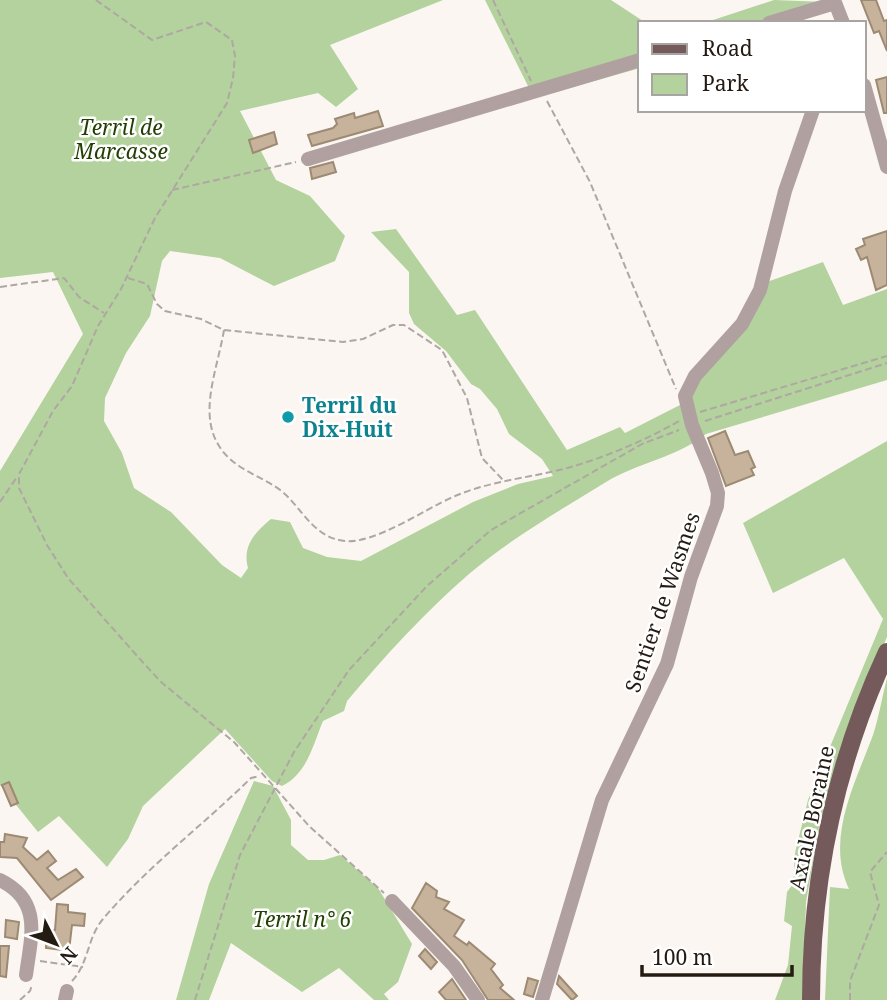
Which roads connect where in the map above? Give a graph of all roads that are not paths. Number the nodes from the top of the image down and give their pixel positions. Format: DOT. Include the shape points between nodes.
graph roads {
  1 [pos="834,2"];
  2 [pos="775,21"];
  3 [pos="840,21"];
  4 [pos="638,61"];
  5 [pos="866,92"];
  6 [pos="812,112"];
  7 [pos="308,159"];
  8 [pos="887,167"];
  9 [pos="887,652"];
  10 [pos="0,880"];
  11 [pos="392,901"];
  12 [pos="26,975"];
  13 [pos="478,1000"];
  14 [pos="542,1000"];
  15 [pos="811,1000"];
  1 -- 2 [label="street"];
  1 -- 3 [label="street"];
  4 -- 7 [label="street"];
  5 -- 8 [label="street"];
  6 -- 14 [label="street, Sentier de Wasmes" via="785,191 760,290 741,324 695,376 685,396 712,472 717,506 667,664 598,811"];
  9 -- 15 [label="main road, Axiale Boraine" via="850,744 825,836 813,923"];
  10 -- 12 [label="street" via="18,893 32,915"];
  11 -- 13 [label="street" via="454,966"];
}
